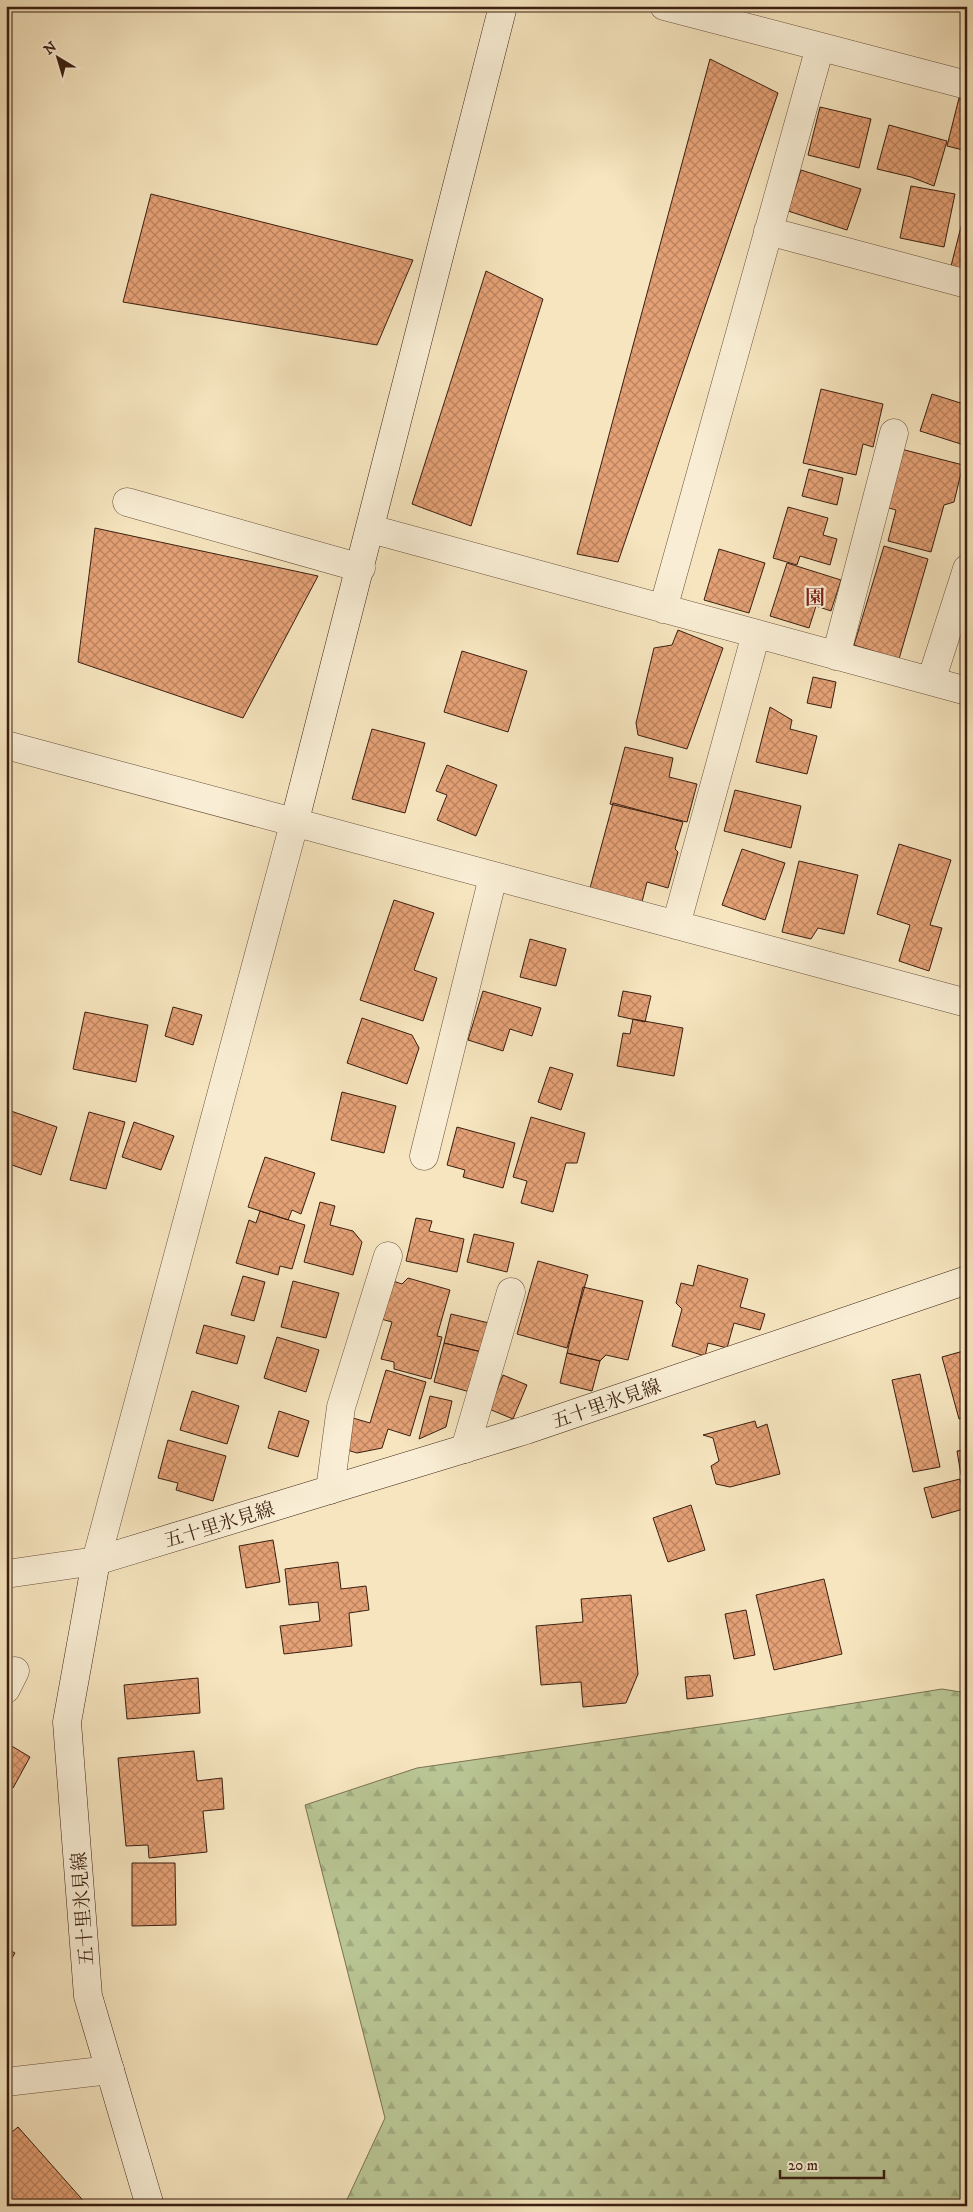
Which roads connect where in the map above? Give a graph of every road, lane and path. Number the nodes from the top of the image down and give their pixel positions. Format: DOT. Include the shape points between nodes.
graph roads {
  1 [pos="503,6"];
  2 [pos="664,6"];
  3 [pos="820,47"];
  4 [pos="967,85"];
  5 [pos="768,231"];
  6 [pos="967,284"];
  7 [pos="894,433"];
  8 [pos="127,502"];
  9 [pos="371,529"];
  10 [pos="361,568"];
  11 [pos="967,569"];
  12 [pos="663,609"];
  13 [pos="756,634"];
  14 [pos="836,656"];
  15 [pos="931,681"];
  16 [pos="967,691"];
  17 [pos="6,745"];
  18 [pos="294,824"];
  19 [pos="493,877"];
  20 [pos="676,926"];
  21 [pos="967,1003"];
  22 [pos="424,1156"];
  23 [pos="388,1256"];
  24 [pos="967,1280"];
  25 [pos="511,1292"];
  26 [pos="465,1449"];
  27 [pos="330,1490"];
  28 [pos="96,1561"];
  29 [pos="6,1574"];
  30 [pos="110,2070"];
  31 [pos="6,2082"];
  32 [pos="150,2206"];
  1 -- 9 [label="street"];
  2 -- 3 [label="street"];
  3 -- 4 [label="street"];
  3 -- 5 [label="street"];
  5 -- 6 [label="street"];
  5 -- 12 [label="street"];
  7 -- 14 [label="street"];
  8 -- 10 [label="street"];
  9 -- 10 [label="street"];
  9 -- 12 [label="street"];
  10 -- 18 [label="street"];
  11 -- 15 [label="street"];
  12 -- 13 [label="street"];
  13 -- 14 [label="street"];
  13 -- 20 [label="street"];
  14 -- 15 [label="street"];
  15 -- 16 [label="street"];
  17 -- 18 [label="street"];
  18 -- 19 [label="street"];
  18 -- 28 [label="street"];
  19 -- 20 [label="street"];
  19 -- 22 [label="street"];
  20 -- 21 [label="street"];
  23 -- 27 [label="street" via="341,1407"];
  24 -- 26 [label="street, 五十里氷見線"];
  25 -- 26 [label="street"];
  26 -- 27 [label="street, 五十里氷見線"];
  27 -- 28 [label="street, 五十里氷見線"];
  28 -- 29 [label="street"];
  28 -- 30 [label="street, 五十里氷見線" via="67,1722 88,1996"];
  30 -- 31 [label="street"];
  30 -- 32 [label="street, 五十里氷見線"];
}
